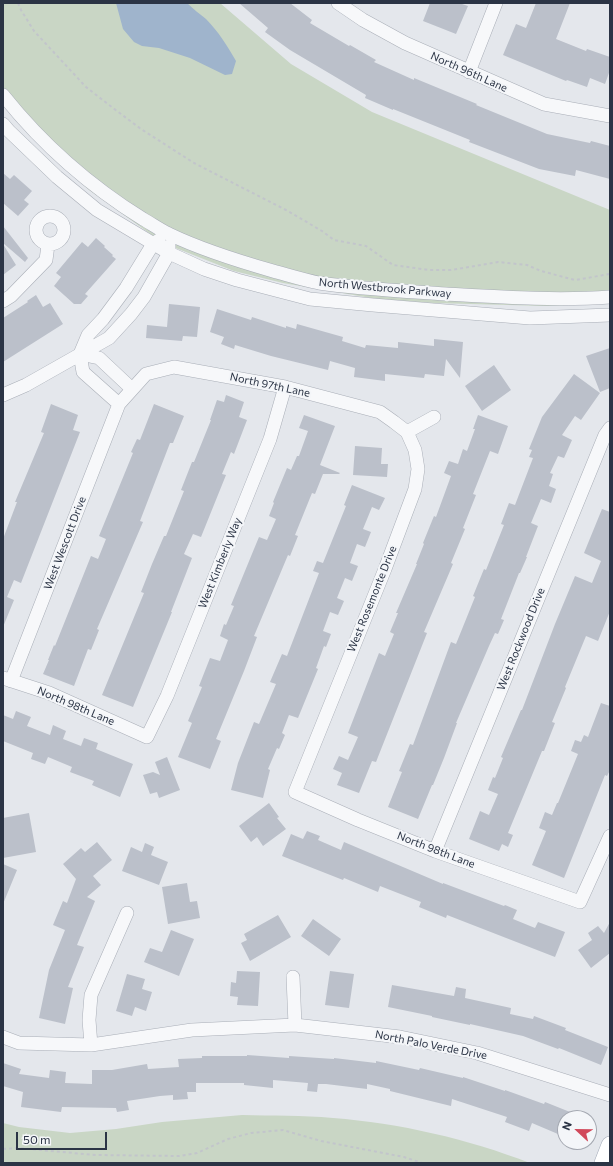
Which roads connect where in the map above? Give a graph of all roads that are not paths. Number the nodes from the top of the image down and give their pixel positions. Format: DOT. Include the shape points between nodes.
graph roads {
  1 [pos="338,3"];
  2 [pos="496,3"];
  3 [pos="469,72"];
  4 [pos="3,95"];
  5 [pos="610,116"];
  6 [pos="3,124"];
  7 [pos="169,234"];
  8 [pos="48,244"];
  9 [pos="153,244"];
  10 [pos="169,253"];
  11 [pos="610,297"];
  12 [pos="3,301"];
  13 [pos="610,315"];
  14 [pos="80,354"];
  15 [pos="285,387"];
  16 [pos="132,390"];
  17 [pos="3,394"];
  18 [pos="119,404"];
  19 [pos="434,417"];
  20 [pos="610,428"];
  21 [pos="407,432"];
  22 [pos="7,680"];
  23 [pos="147,737"];
  24 [pos="295,792"];
  25 [pos="610,836"];
  26 [pos="435,851"];
  27 [pos="127,913"];
  28 [pos="293,977"];
  29 [pos="295,1024"];
  30 [pos="3,1037"];
  31 [pos="91,1045"];
  32 [pos="610,1095"];
  33 [pos="610,1145"];
  34 [pos="603,1163"];
  1 -- 3 [label="street, North 96th Lane" via="362,20 404,43"];
  2 -- 3 [label="street"];
  3 -- 5 [label="street, North 96th Lane" via="544,104"];
  4 -- 7 [label="street, North Westbrook Parkway" via="66,163 103,192"];
  6 -- 9 [label="street, North Westbrook Parkway" via="97,210"];
  7 -- 9 [label="street"];
  7 -- 10 [label="street"];
  7 -- 11 [label="street, North Westbrook Parkway" via="248,264 318,283 471,296"];
  8 -- 12 [label="street" via="46,260"];
  9 -- 10 [label="street, North Westbrook Parkway"];
  9 -- 14 [label="street" via="126,288 88,335"];
  10 -- 13 [label="street, North Westbrook Parkway" via="236,280 310,298 530,318"];
  10 -- 14 [label="street" via="144,297 131,314 109,338"];
  14 -- 16 [label="street" via="99,358"];
  14 -- 17 [label="street" via="26,386"];
  14 -- 18 [label="street" via="83,372"];
  15 -- 16 [label="street, North 97th Lane" via="174,366 146,374"];
  15 -- 21 [label="street, North 97th Lane" via="380,412"];
  15 -- 23 [label="street, West Kimberly Way" via="270,439 167,696"];
  16 -- 18 [label="street, North 97th Lane"];
  18 -- 22 [label="street, West Wescott Drive"];
  19 -- 21 [label="street"];
  20 -- 26 [label="street, West Rockwood Drive" via="604,435"];
  21 -- 24 [label="street, West Rosemonte Drive" via="415,450 418,470 415,489"];
  22 -- 23 [label="street, North 98th Lane" via="49,693"];
  24 -- 26 [label="street, North 98th Lane"];
  25 -- 26 [label="street, North 98th Lane" via="580,902"];
  27 -- 31 [label="street" via="91,995"];
  28 -- 29 [label="street"];
  29 -- 31 [label="street, North Palo Verde Drive" via="192,1030"];
  29 -- 32 [label="street, North Palo Verde Drive" via="400,1037 478,1053"];
  30 -- 31 [label="street, North Palo Verde Drive" via="19,1043"];
  33 -- 34 [label="main road"];
}
